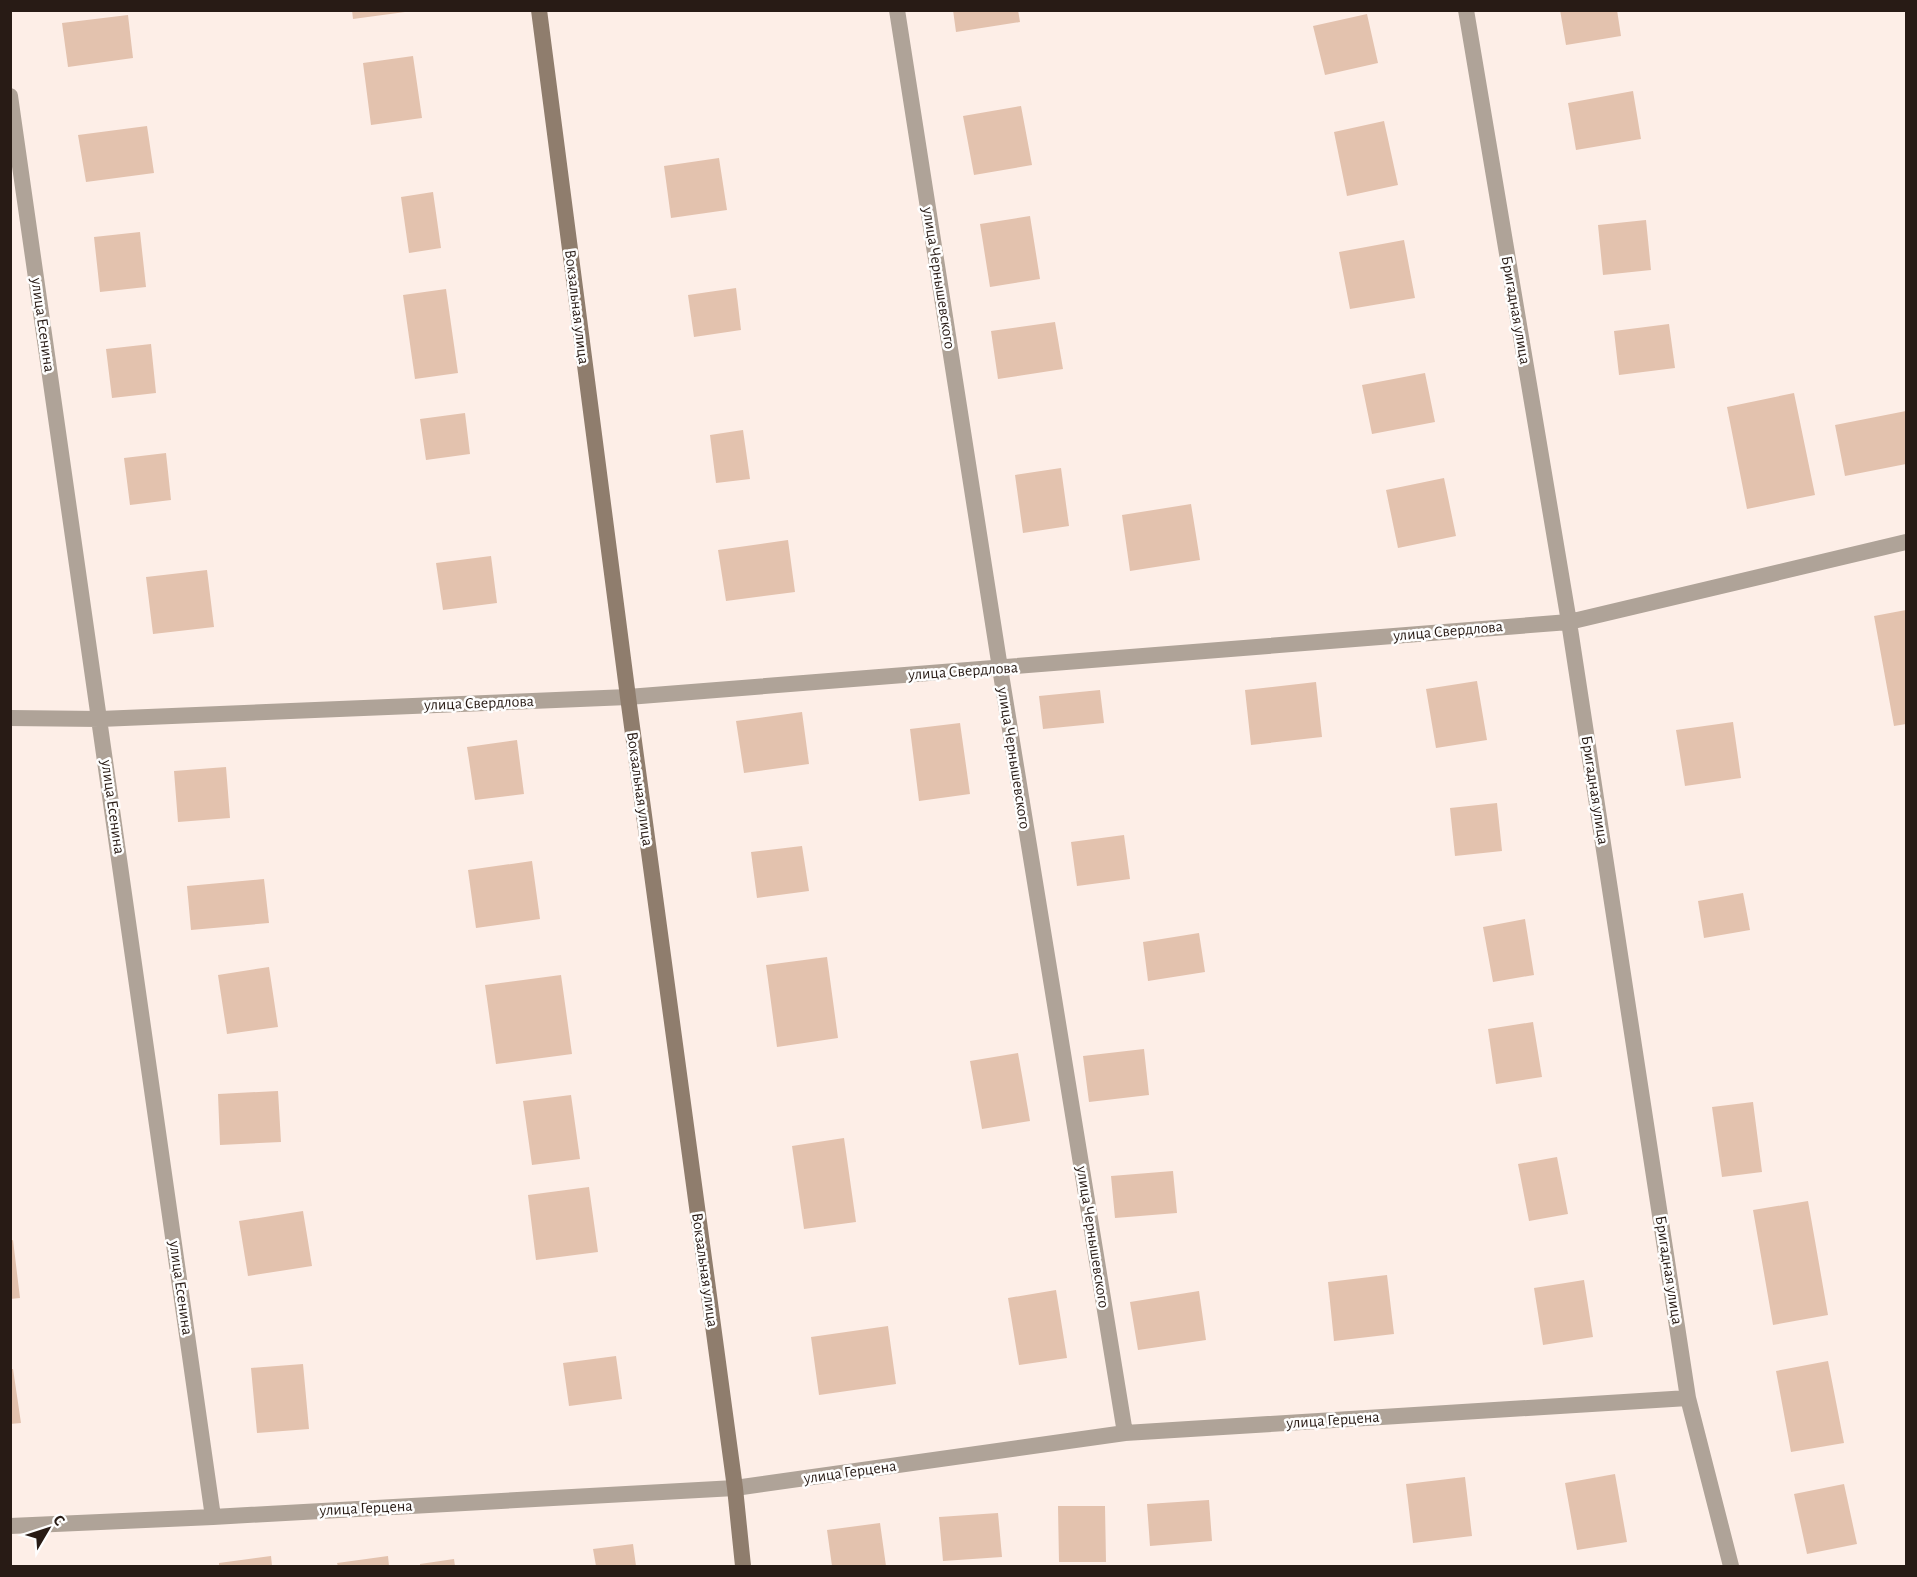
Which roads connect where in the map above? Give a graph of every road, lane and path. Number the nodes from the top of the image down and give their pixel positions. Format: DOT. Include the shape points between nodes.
graph roads {
  1 [pos="539,10"];
  2 [pos="897,10"];
  3 [pos="1466,10"];
  4 [pos="10,96"];
  5 [pos="1906,542"];
  6 [pos="1569,622"];
  7 [pos="1000,668"];
  8 [pos="628,697"];
  9 [pos="10,718"];
  10 [pos="100,719"];
  11 [pos="1688,1398"];
  12 [pos="1125,1433"];
  13 [pos="735,1488"];
  14 [pos="213,1517"];
  15 [pos="10,1526"];
  16 [pos="744,1566"];
  17 [pos="1731,1566"];
  1 -- 8 [label="main road, Вокзальная улица"];
  2 -- 7 [label="street, улица Чернышевского"];
  3 -- 6 [label="street, Бригадная улица"];
  4 -- 10 [label="street, улица Есенина"];
  5 -- 6 [label="street, улица Свердлова"];
  6 -- 7 [label="street, улица Свердлова"];
  6 -- 11 [label="street, Бригадная улица"];
  7 -- 8 [label="street, улица Свердлова"];
  7 -- 12 [label="street, улица Чернышевского"];
  8 -- 10 [label="street, улица Свердлова"];
  8 -- 13 [label="main road, Вокзальная улица"];
  9 -- 10 [label="street, улица Свердлова"];
  10 -- 14 [label="street, улица Есенина"];
  11 -- 12 [label="street, улица Герцена"];
  11 -- 17 [label="street, Бригадная улица"];
  12 -- 13 [label="street, улица Герцена"];
  13 -- 14 [label="street, улица Герцена"];
  13 -- 16 [label="main road, Вокзальная улица"];
  14 -- 15 [label="street, улица Герцена"];
}
